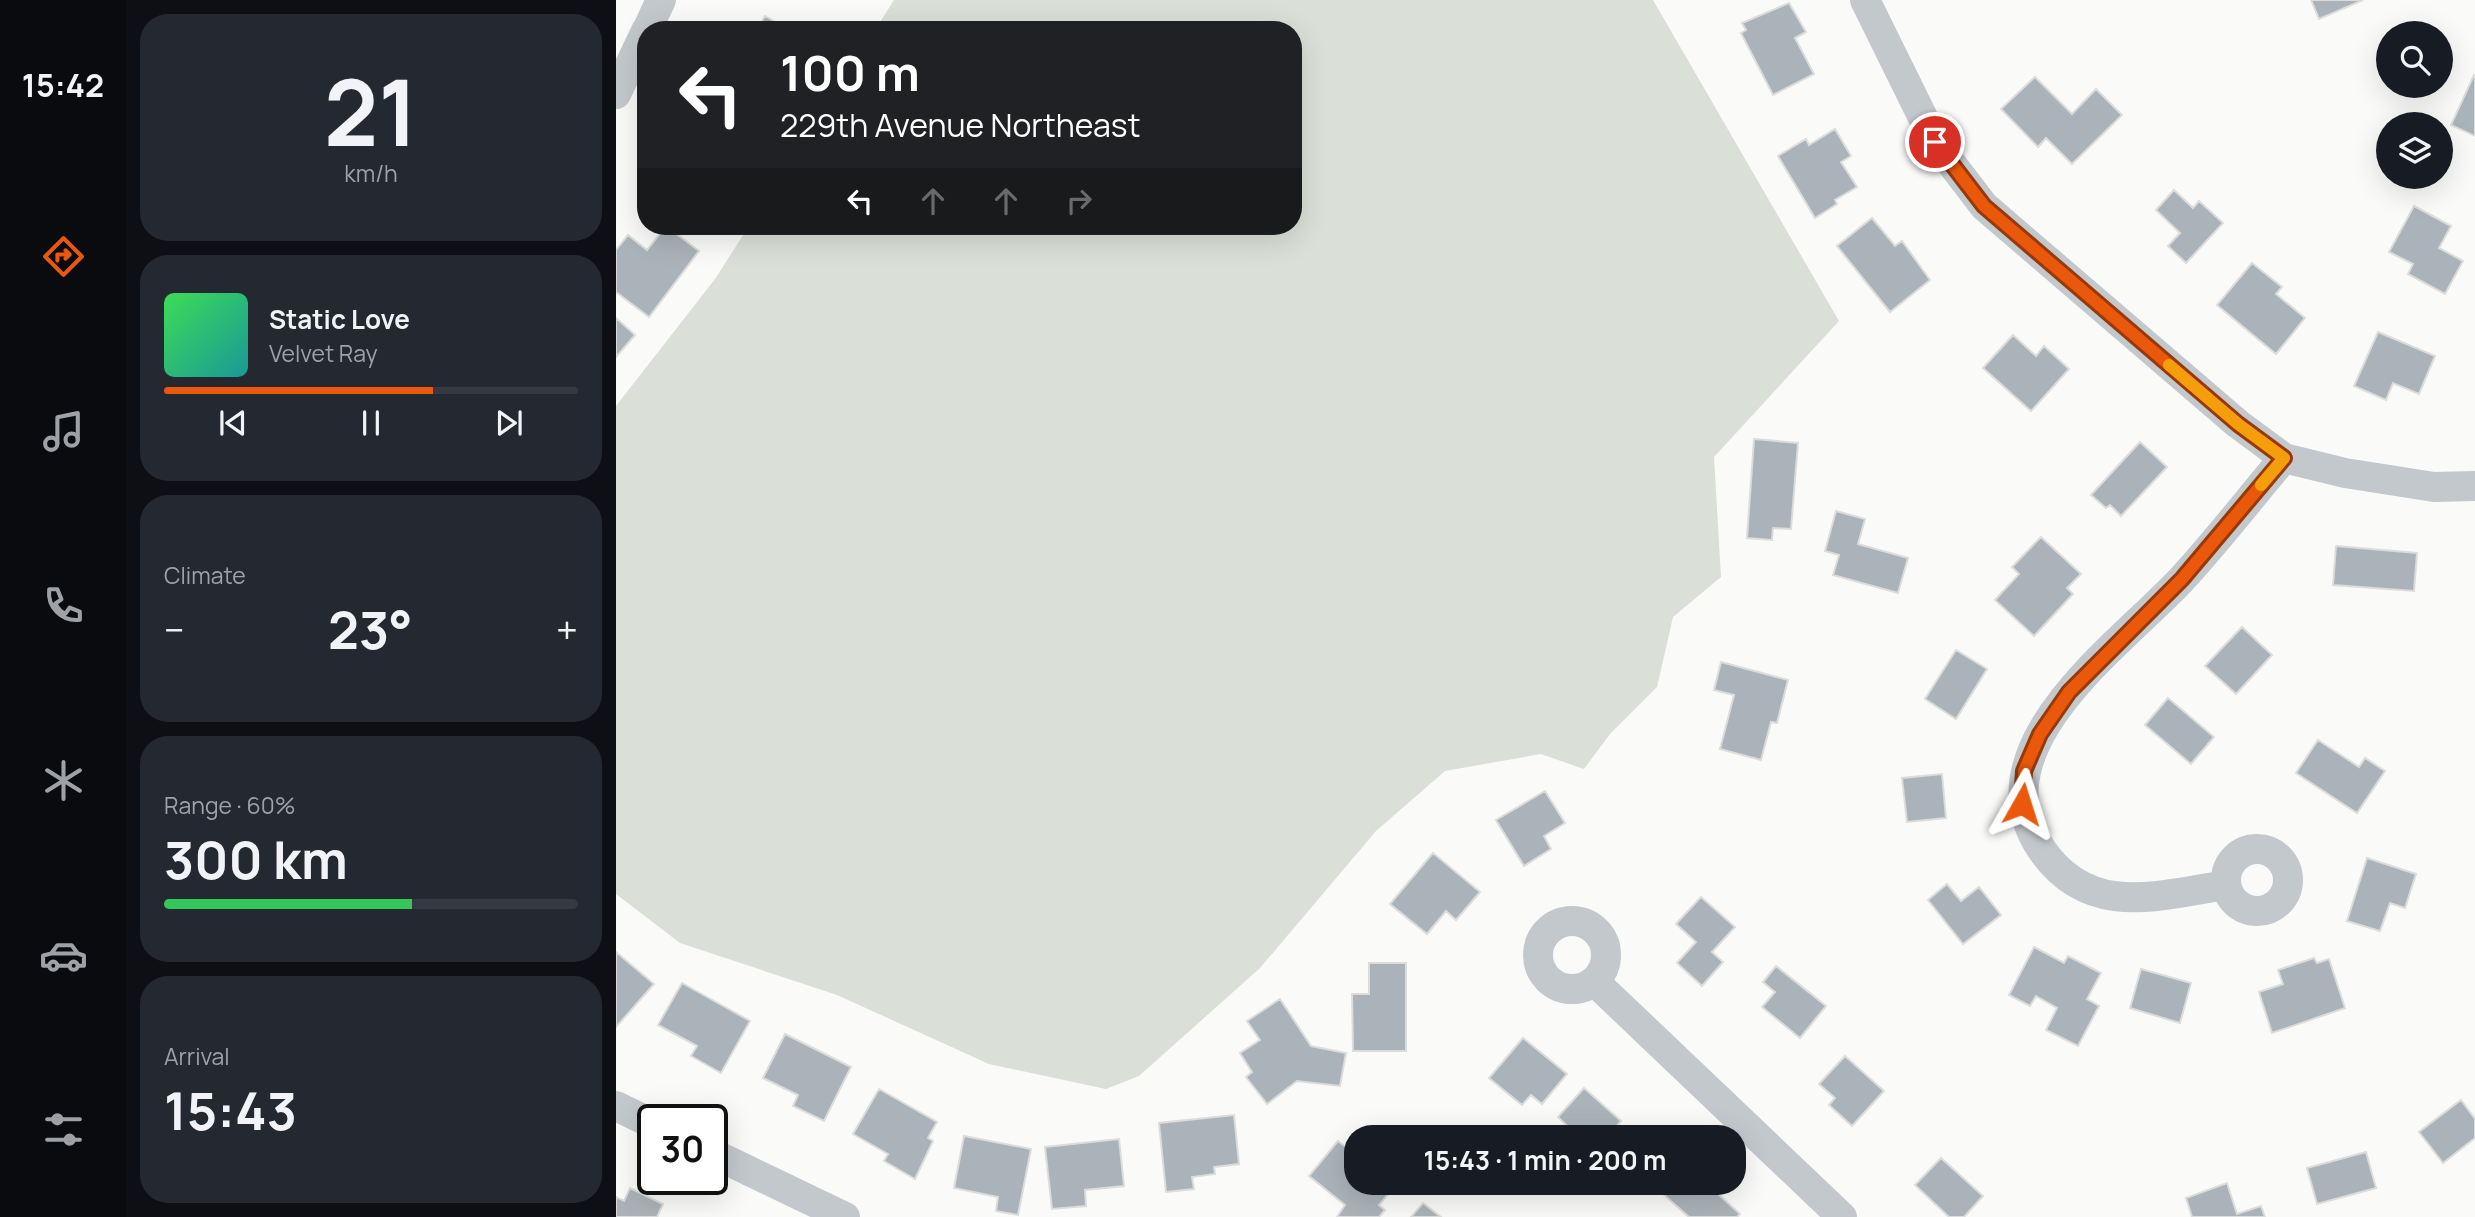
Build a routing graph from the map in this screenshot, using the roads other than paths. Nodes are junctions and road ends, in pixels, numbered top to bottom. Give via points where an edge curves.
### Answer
1 (661, 0) edge
2 (1866, 0) edge
3 (651, 21) edge
4 (637, 50) edge
5 (616, 94) edge
6 (2284, 458) junction
7 (2475, 486) edge
8 (2226, 885) dead end
9 (1594, 981) dead end
10 (616, 1106) edge
11 (637, 1116) edge
12 (728, 1161) edge
13 (845, 1217) edge
14 (1842, 1217) edge

1 - 3 street
2 - 6 street via 1935,142 1984,206 2238,424
4 - 5 street
6 - 7 street via 2434,487
6 - 8 street via 2182,579 2069,692 2040,734 2024,771 2022,804 2031,834 2052,864 2078,885 2109,898 2143,899
9 - 14 street
10 - 11 street
12 - 13 street

